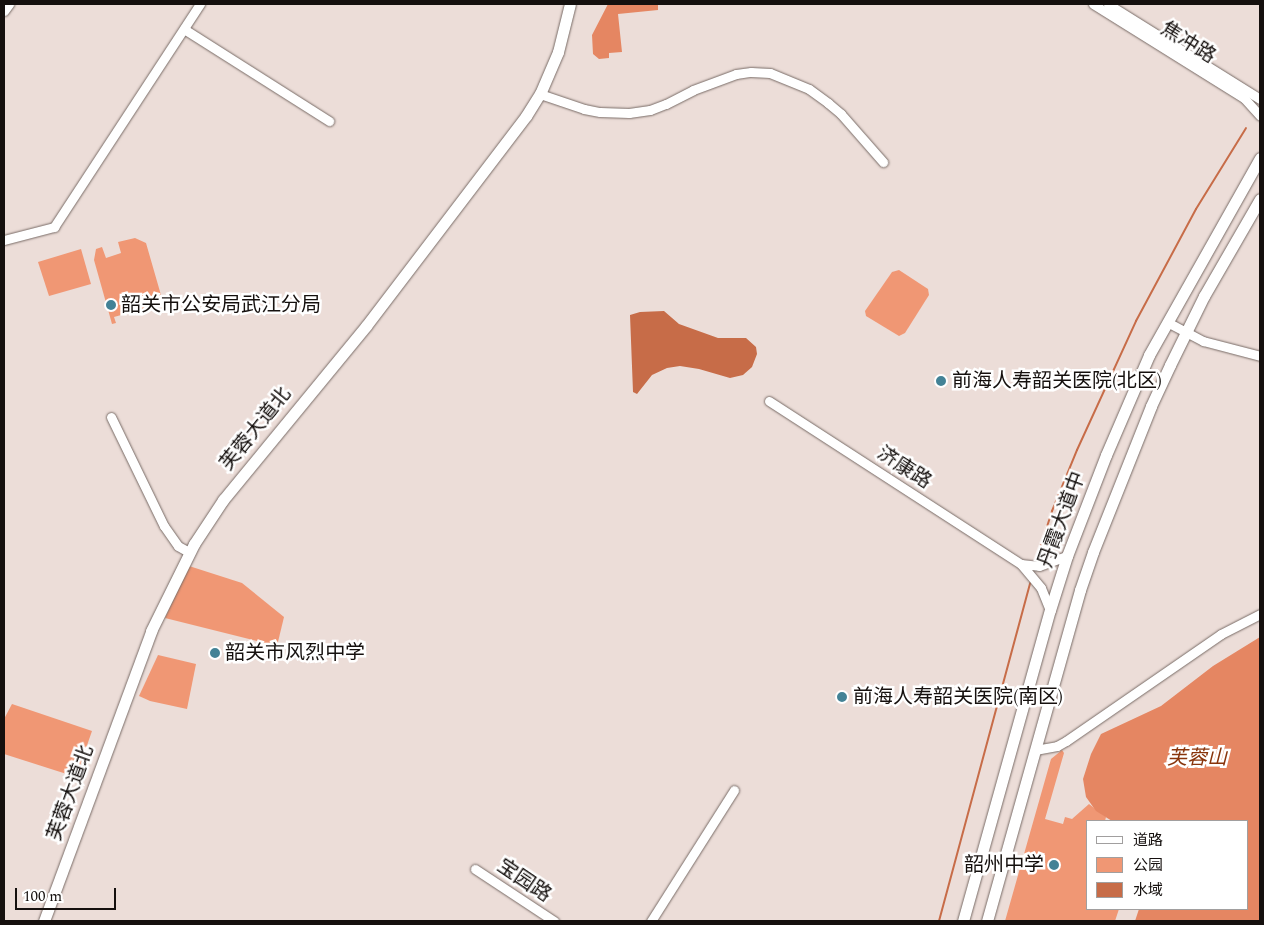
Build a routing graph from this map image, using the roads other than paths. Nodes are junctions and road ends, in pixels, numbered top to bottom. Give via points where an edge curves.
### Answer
1 (9, 4) edge
2 (200, 4) edge
3 (570, 4) edge
4 (1093, 4) edge
5 (1108, 4) edge
6 (4, 11) edge
7 (184, 29) junction
8 (540, 94) junction
9 (1260, 99) edge
10 (1260, 116) edge
11 (329, 120) dead end
12 (1260, 158) edge
13 (883, 162) dead end
14 (1260, 199) edge
15 (4, 240) edge
16 (1166, 322) junction
17 (1186, 333) junction
18 (1260, 356) edge
19 (769, 401) dead end
20 (111, 417) dead end
21 (189, 552) junction
22 (1067, 556) junction
23 (1021, 564) junction
24 (1050, 610) junction
25 (1260, 614) edge
26 (1035, 750) junction
27 (734, 790) dead end
28 (475, 869) dead end
29 (44, 921) edge
30 (554, 921) edge
31 (652, 921) edge
32 (963, 921) edge
33 (987, 921) edge

1 - 6 street
2 - 7 street
3 - 8 main road, 芙蓉大道北 via 558,52
4 - 10 street, 焦冲路 via 1244,98
5 - 9 street, 焦冲路
7 - 11 street
7 - 15 street via 54,227
8 - 13 street via 584,109 629,113 650,110 736,74 770,73 809,89 828,103
8 - 21 main road, 芙蓉大道北 via 366,326 223,500
12 - 16 main road, 丹霞大道中
14 - 17 main road, 丹霞大道中
16 - 17 street
16 - 22 main road, 丹霞大道中 via 1129,397
17 - 18 street via 1203,341
17 - 26 main road, 丹霞大道中 via 1151,406 1093,552
19 - 23 street, 济康路
20 - 21 street via 164,526 178,546
21 - 29 main road, 芙蓉大道北 via 151,630
22 - 23 street via 1039,566
22 - 24 main road, 丹霞大道中
23 - 24 street, 济康路 via 1041,588
24 - 32 main road, 丹霞大道中
25 - 26 street via 1221,634 1066,741
26 - 33 main road, 丹霞大道中
27 - 31 street
28 - 30 street, 宝园路

